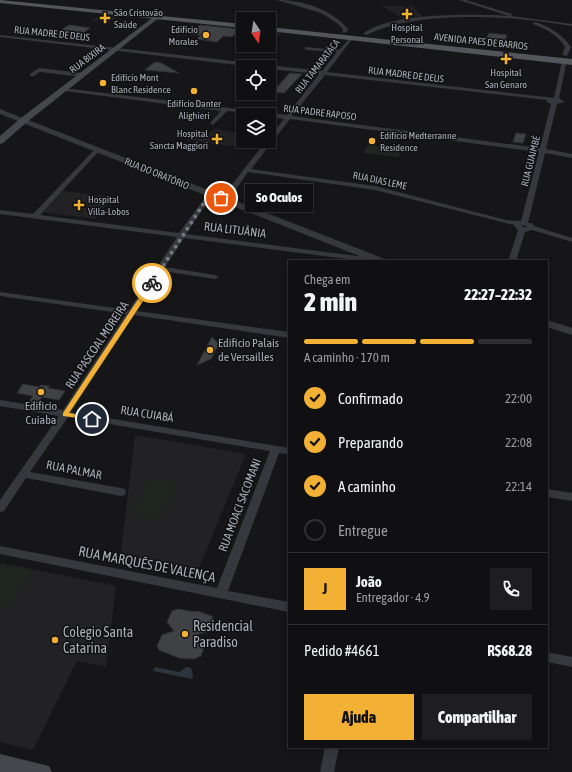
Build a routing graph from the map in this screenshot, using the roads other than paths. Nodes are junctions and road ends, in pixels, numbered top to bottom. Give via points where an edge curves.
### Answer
1 (42, 0) edge
2 (279, 0) edge
3 (461, 0) edge
4 (0, 1) edge
5 (159, 15) junction
6 (521, 18) junction
7 (236, 20) edge
8 (236, 25) edge
9 (276, 25) edge
10 (572, 25) edge
11 (276, 30) edge
12 (365, 34) junction
13 (348, 35) junction
14 (0, 36) edge
15 (408, 38) junction
16 (306, 48) dead end
17 (116, 49) junction
18 (339, 51) junction
19 (568, 59) edge
20 (236, 63) edge
21 (276, 68) edge
22 (323, 73) junction
23 (32, 75) dead end
24 (82, 75) junction
25 (65, 88) junction
26 (558, 102) junction
27 (226, 109) junction
28 (0, 110) edge
29 (288, 117) junction
30 (24, 120) junction
31 (214, 123) dead end
32 (0, 141) edge
33 (98, 149) junction
34 (542, 151) junction
35 (572, 156) edge
36 (247, 170) junction
37 (218, 196) junction
38 (0, 212) edge
39 (35, 216) junction
40 (520, 226) junction
41 (183, 235) junction
42 (572, 240) edge
43 (346, 247) junction
44 (357, 252) junction
45 (325, 253) junction
46 (339, 256) junction
47 (372, 260) edge
48 (377, 260) edge
49 (512, 260) edge
50 (161, 269) junction
51 (214, 277) dead end
52 (0, 294) edge
53 (132, 314) junction
54 (548, 323) edge
55 (572, 332) edge
56 (288, 335) edge
57 (0, 403) edge
58 (65, 414) junction
59 (276, 449) junction
60 (288, 451) edge
61 (23, 474) junction
62 (121, 492) dead end
63 (548, 493) edge
64 (572, 497) edge
65 (0, 508) edge
66 (0, 550) edge
67 (221, 594) junction
68 (288, 607) edge
69 (548, 657) edge
70 (572, 662) edge
71 (332, 748) edge
72 (0, 763) edge
73 (42, 772) edge
74 (327, 772) edge

1 - 5 main road
2 - 13 street via 328,13 345,28
3 - 6 street, RUA GUAIMBÉ
4 - 5 main road
5 - 7 main road
5 - 8 main road
5 - 17 main road, RUA BIXIRA
6 - 10 street
6 - 12 street via 420,19 379,27
6 - 19 street, RUA GUAIMBÉ via 543,27 562,39 568,47
9 - 13 main road, AVENIDA PAES DE BARROS
11 - 13 main road, AVENIDA PAES DE BARROS
12 - 13 main road, AVENIDA PAES DE BARROS
12 - 15 main road, AVENIDA PAES DE BARROS
13 - 15 main road
13 - 18 street, RUA TAMARATÁCA
13 - 19 main road, AVENIDA PAES DE BARROS
14 - 17 street, RUA MADRE DE DEUS
15 - 19 main road, AVENIDA PAES DE BARROS
16 - 18 street
17 - 20 street, RUA MADRE DE DEUS
17 - 24 main road, RUA BIXIRA
18 - 22 street, RUA TAMARATÁCA
19 - 26 street, RUA GUAIMBÉ
21 - 22 street, RUA MADRE DE DEUS
22 - 26 street, RUA MADRE DE DEUS
22 - 29 street, RUA TAMARATÁCA
23 - 24 street via 39,70
24 - 25 main road, RUA BIXIRA
25 - 27 street, RUA PADRE RAPOSO
25 - 30 main road, RUA BIXIRA
26 - 34 street, RUA GUAIMBÉ
27 - 29 street, RUA PADRE RAPOSO
27 - 31 street
28 - 30 street, RUA DO ORATÓRIO
29 - 34 street, RUA PADRE RAPOSO
29 - 36 street, RUA TAMARATÁCA
30 - 32 main road, RUA BIXIRA
30 - 33 street, RUA DO ORATÓRIO
33 - 37 street, RUA DO ORATÓRIO
33 - 39 street
34 - 35 street, RUA PADRE RAPOSO
34 - 40 street, RUA GUAIMBÉ
36 - 37 street, RUA TAMARATÁCA via 229,192
36 - 40 street, RUA DIAS LEME via 375,188
37 - 41 street, RUA PASCOAL MOREIRA via 206,200
37 - 43 street, RUA DO ORATÓRIO
38 - 39 street, RUA LITUÂNIA
39 - 41 street, RUA LITUÂNIA
40 - 42 street
40 - 49 street, RUA GUAIMBÉ
41 - 45 street, RUA LITUÂNIA
41 - 50 street, RUA PASCOAL MOREIRA
43 - 44 street, RUA DO ORATÓRIO
43 - 45 street, RUA LITUÂNIA
44 - 46 street, RUA LITUÂNIA
44 - 48 street, RUA DO ORATÓRIO
45 - 46 street, RUA LITUÂNIA
46 - 47 street, RUA LITUÂNIA
50 - 51 street
50 - 53 street, RUA PASCOAL MOREIRA
52 - 53 street
53 - 56 street
53 - 58 street, RUA PASCOAL MOREIRA
54 - 55 street
57 - 58 street, RUA CUIABÁ
58 - 59 street, RUA CUIABÁ
58 - 61 street, RUA PASCOAL MOREIRA
59 - 60 street, RUA CUIABÁ
59 - 67 street, RUA MOACI SACOMANI
61 - 62 street, RUA PALMAR
61 - 65 street, RUA PASCOAL MOREIRA
63 - 64 street
66 - 67 street, RUA MARQUÊS DE VALENÇA
67 - 68 street, RUA MARQUÊS DE VALENÇA
69 - 70 street
71 - 74 street
72 - 73 main road

